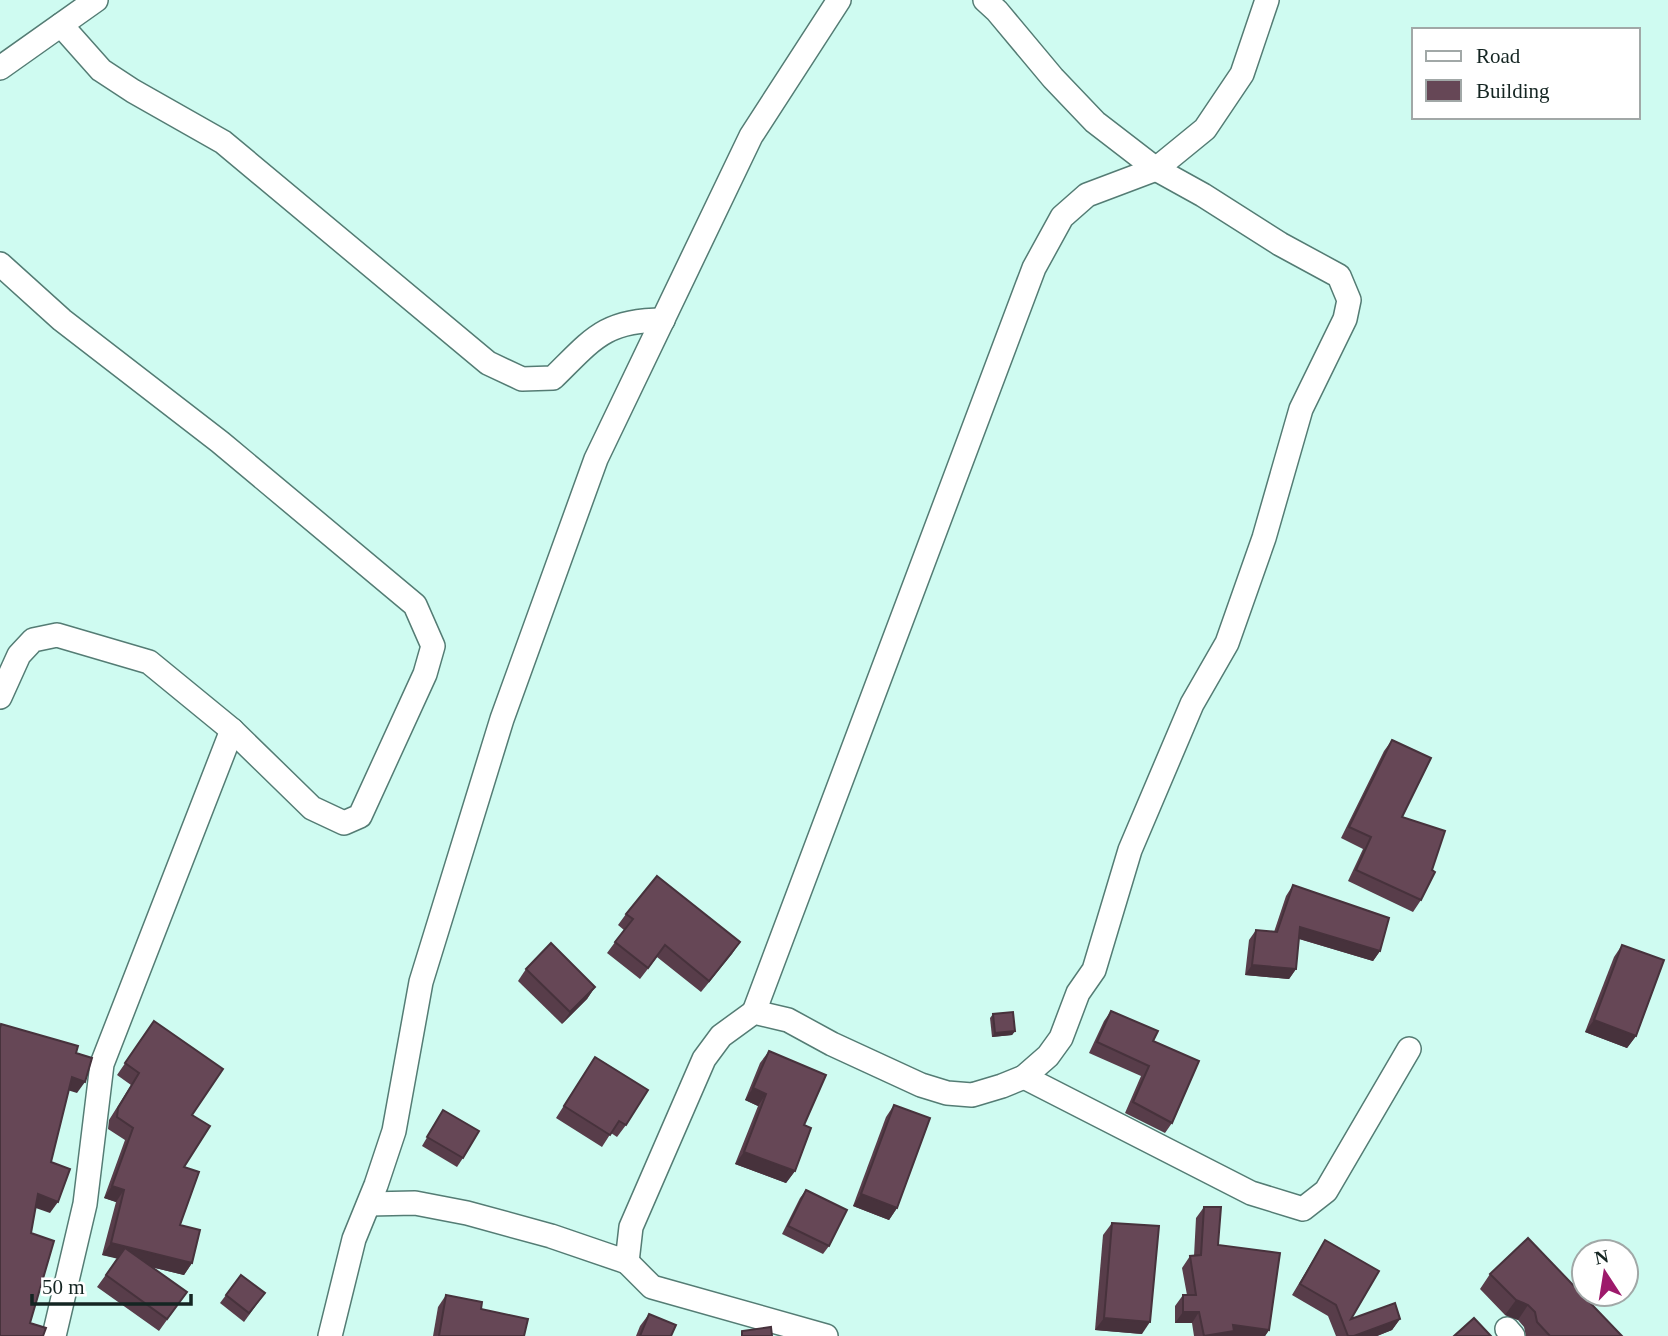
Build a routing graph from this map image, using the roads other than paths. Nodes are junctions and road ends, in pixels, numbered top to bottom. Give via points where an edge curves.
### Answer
1 (96, 0) edge
2 (839, 0) edge
3 (985, 0) edge
4 (1267, 0) edge
5 (61, 24) junction
6 (0, 68) edge
7 (1156, 169) junction
8 (0, 264) edge
9 (663, 320) junction
10 (0, 697) edge
11 (232, 730) junction
12 (754, 1012) junction
13 (1409, 1049) dead end
14 (1024, 1077) junction
15 (369, 1204) junction
16 (626, 1262) junction
17 (54, 1336) edge
18 (330, 1336) edge
19 (826, 1336) edge

1 - 5 street
2 - 9 street via 751,136
3 - 7 street via 1095,122
4 - 7 street via 1235,85 1206,129
5 - 6 street
5 - 9 street via 101,70 223,142 488,362 522,379 553,378 604,330 639,320
7 - 12 street via 1087,195 1062,217 1034,268
7 - 14 street via 1339,276 1349,300 1345,319 1301,409 1264,538 1227,643 1192,704 1130,850 1094,970 1078,993 1061,1038
8 - 11 street via 62,320 220,442 415,605 433,646 425,674 360,816 344,823 313,808
9 - 15 street via 596,459 502,719 421,982 394,1132
10 - 11 street via 19,655 33,640 57,635 149,662
11 - 17 street via 102,1064 85,1204
12 - 14 street via 788,1020 908,1079 947,1093 972,1095
12 - 16 street via 721,1036 704,1059 631,1227
13 - 14 street via 1326,1191 1303,1209 1251,1193
15 - 16 street via 415,1203 467,1213
15 - 18 street via 354,1239
16 - 19 street via 652,1287

